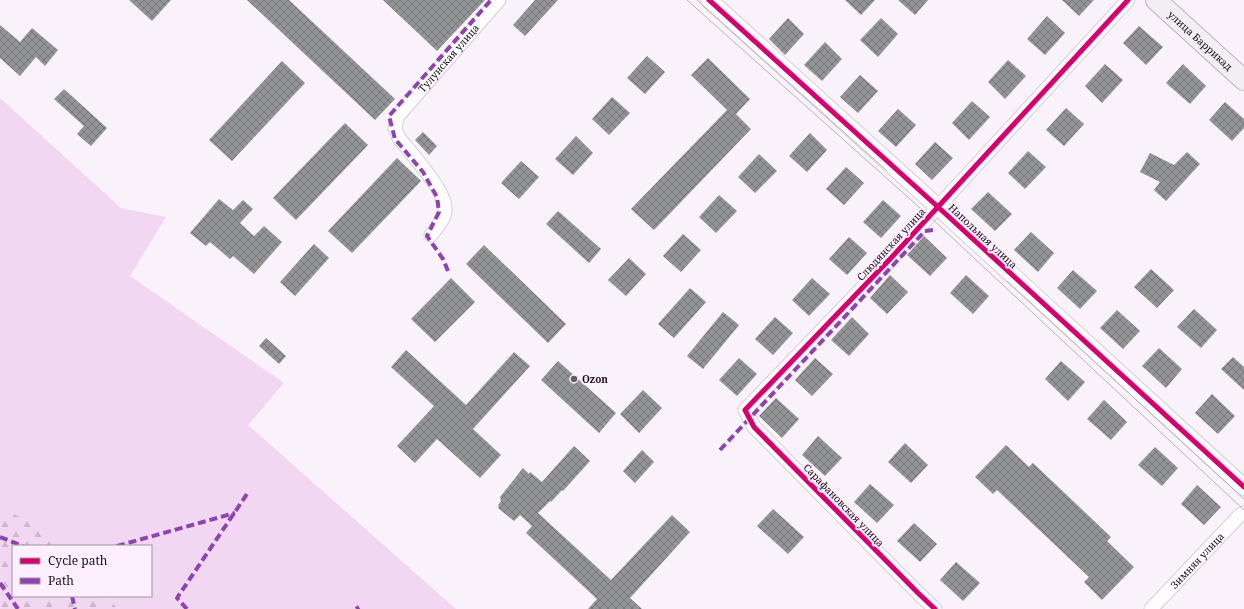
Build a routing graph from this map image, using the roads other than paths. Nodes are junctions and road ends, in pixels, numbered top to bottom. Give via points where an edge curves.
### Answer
1 (499, 0) edge
2 (709, 0) edge
3 (1128, 0) edge
4 (1156, 0) edge
5 (1244, 80) edge
6 (938, 207) junction
7 (431, 235) dead end
8 (745, 410) joint
9 (1244, 487) edge
10 (1244, 513) edge
11 (935, 609) edge
12 (1151, 609) edge

1 - 7 street, Тулунская улица via 397,117 395,128 399,138 442,195 446,208 443,219
2 - 6 street, Напольная улица
3 - 6 street, Слюдянская улица
4 - 5 main road, улица Баррикад
6 - 8 street, Слюдянская улица
6 - 9 street, Напольная улица
8 - 11 street, Сарафановская улица via 754,427
10 - 12 street, Зимняя улица

